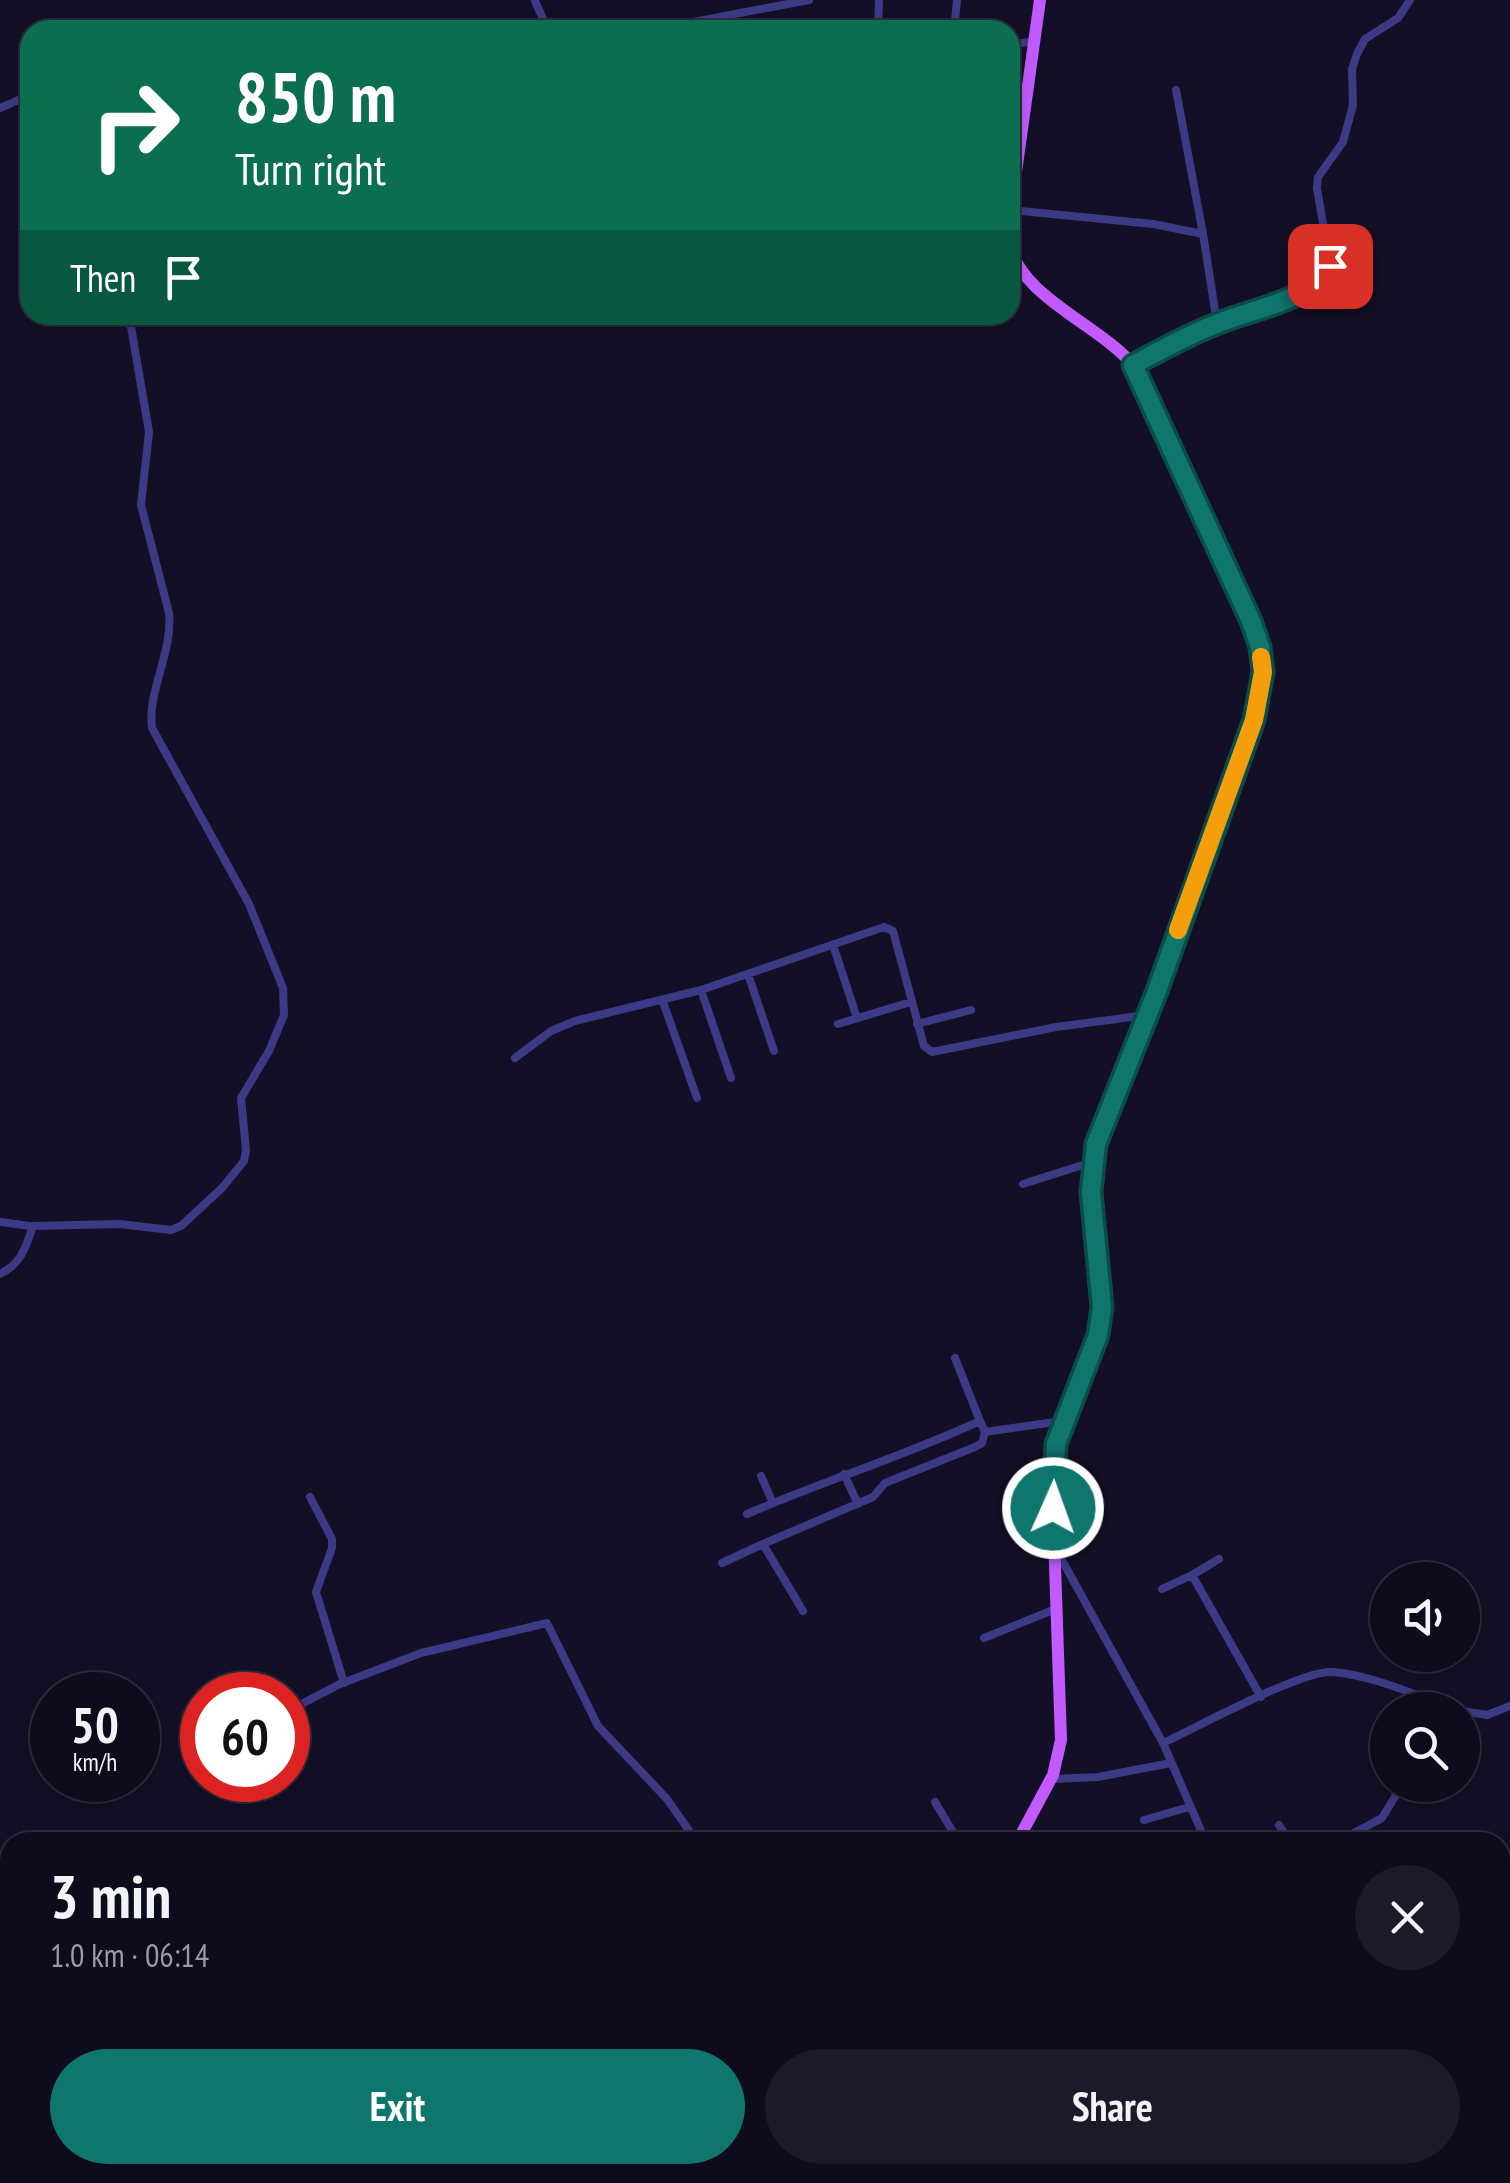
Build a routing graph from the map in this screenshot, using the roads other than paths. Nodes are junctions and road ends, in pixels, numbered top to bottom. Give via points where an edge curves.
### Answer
1 (809, 0) edge
2 (1040, 0) edge
3 (1410, 0) edge
4 (704, 20) edge
5 (1035, 42) junction
6 (1020, 44) edge
7 (1176, 90) dead end
8 (1020, 129) edge
9 (1020, 214) edge
10 (1203, 234) junction
11 (1020, 270) edge
12 (1217, 323) junction
13 (130, 325) edge
14 (1133, 365) junction
15 (832, 945) junction
16 (748, 974) junction
17 (701, 990) junction
18 (663, 1002) junction
19 (911, 1002) junction
20 (971, 1010) dead end
21 (1147, 1015) junction
22 (857, 1018) junction
23 (838, 1024) dead end
24 (918, 1024) junction
25 (774, 1051) dead end
26 (515, 1058) dead end
27 (732, 1078) dead end
28 (697, 1098) dead end
29 (1092, 1162) junction
30 (1023, 1184) dead end
31 (0, 1222) edge
32 (34, 1226) junction
33 (0, 1274) edge
34 (955, 1358) dead end
35 (980, 1421) junction
36 (1062, 1421) junction
37 (985, 1432) junction
38 (844, 1474) junction
39 (761, 1476) dead end
40 (310, 1497) dead end
41 (773, 1503) junction
42 (858, 1504) junction
43 (747, 1514) dead end
44 (763, 1544) junction
45 (1054, 1546) junction
46 (1219, 1559) dead end
47 (722, 1563) dead end
48 (1192, 1575) junction
49 (1162, 1588) dead end
50 (1058, 1608) junction
51 (803, 1611) dead end
52 (984, 1638) dead end
53 (344, 1683) junction
54 (1403, 1692) edge
55 (1261, 1697) junction
56 (310, 1699) edge
57 (1510, 1706) edge
58 (1480, 1713) edge
59 (1163, 1743) junction
60 (1171, 1763) junction
61 (1050, 1780) junction
62 (936, 1802) dead end
63 (1392, 1802) edge
64 (1189, 1807) junction
65 (1144, 1820) dead end
66 (1279, 1825) dead end
67 (689, 1832) edge
68 (953, 1832) edge
69 (1023, 1832) edge
70 (1201, 1832) edge
71 (1284, 1832) edge
72 (1356, 1832) edge

1 - 4 street
2 - 5 main road
3 - 12 street via 1357,54 1343,142 1318,177 1330,266 1300,294
5 - 6 street
5 - 8 main road
7 - 10 street
9 - 10 street
10 - 12 street
11 - 14 main road
12 - 14 street
13 - 32 street via 149,432 141,504 171,629 150,710 152,728 248,904 286,1002 269,1052 241,1098 244,1161 181,1226
14 - 21 main road via 1251,621 1263,672 1254,720
15 - 16 street
15 - 19 street via 890,928
15 - 22 street
16 - 17 street
16 - 25 street
17 - 18 street
17 - 27 street
18 - 26 street via 551,1030
18 - 28 street
19 - 22 street
19 - 24 street
20 - 24 street
21 - 24 street via 932,1052
21 - 29 main road
22 - 23 street
29 - 30 street
29 - 36 main road via 1102,1307 1098,1335
31 - 32 street
32 - 33 street via 23,1254
34 - 35 street
35 - 37 street
35 - 38 street
36 - 37 street
36 - 45 main road via 1052,1478
37 - 42 street via 976,1448 885,1483
38 - 41 street
38 - 42 street
39 - 41 street
40 - 53 street via 332,1539 316,1592
41 - 43 street
42 - 44 street
44 - 47 street
44 - 51 street
45 - 50 main road
45 - 59 street
46 - 48 street
48 - 49 street
48 - 55 street
50 - 52 street
50 - 61 main road via 1062,1740
53 - 56 street
53 - 67 street via 421,1653 547,1623 598,1726
54 - 55 street via 1330,1671
55 - 59 street
57 - 58 street
59 - 60 street
60 - 61 street
60 - 64 street
61 - 69 main road
62 - 68 street
63 - 72 street via 1382,1818
64 - 65 street
64 - 70 street
66 - 71 street

